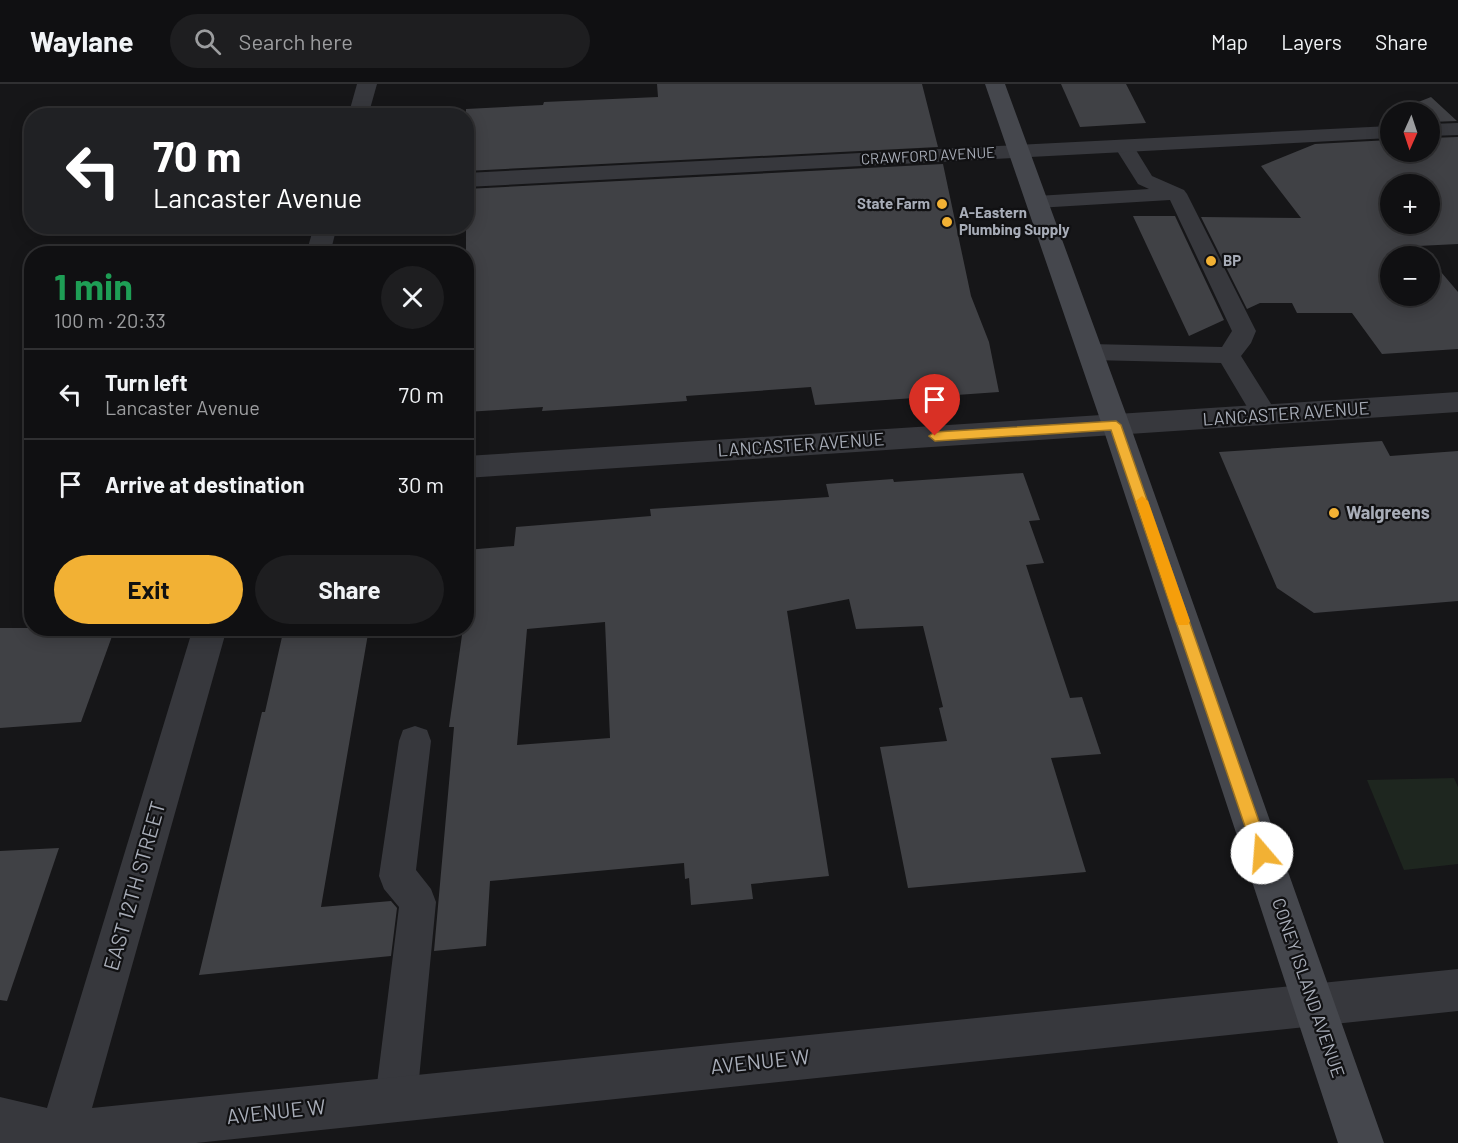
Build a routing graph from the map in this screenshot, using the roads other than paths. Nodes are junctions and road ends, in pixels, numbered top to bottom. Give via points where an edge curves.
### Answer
1 (367, 84) edge
2 (995, 84) edge
3 (360, 108) edge
4 (1458, 129) edge
5 (1440, 130) edge
6 (1380, 133) edge
7 (1124, 146) junction
8 (1019, 152) junction
9 (474, 180) edge
10 (1177, 194) junction
11 (1037, 202) junction
12 (1089, 352) junction
13 (1228, 355) junction
14 (1458, 402) edge
15 (1265, 415) junction
16 (1116, 425) junction
17 (474, 466) edge
18 (208, 636) edge
19 (415, 741) dead end
20 (1458, 990) edge
21 (1313, 1004) junction
22 (396, 1100) junction
23 (0, 1120) edge
24 (53, 1140) edge
25 (1361, 1143) edge

1 - 3 street
2 - 8 main road, CONEY ISLAND AVENUE
4 - 5 street
6 - 7 street, CRAWFORD AVENUE
7 - 8 street, CRAWFORD AVENUE
7 - 10 lane via 1145,180
8 - 9 street, CRAWFORD AVENUE
8 - 11 main road, CONEY ISLAND AVENUE
10 - 11 lane
10 - 13 lane via 1244,331
11 - 12 main road, CONEY ISLAND AVENUE
12 - 13 lane
12 - 16 main road, CONEY ISLAND AVENUE
13 - 15 lane
14 - 15 street, LANCASTER AVENUE
15 - 16 street, LANCASTER AVENUE
16 - 17 street, LANCASTER AVENUE
16 - 21 main road, CONEY ISLAND AVENUE
18 - 24 street, EAST 12TH STREET
19 - 22 lane via 397,876 418,902
20 - 21 street, AVENUE W
21 - 22 street, AVENUE W
21 - 25 main road, CONEY ISLAND AVENUE
22 - 24 street, AVENUE W
23 - 24 street, AVENUE W

